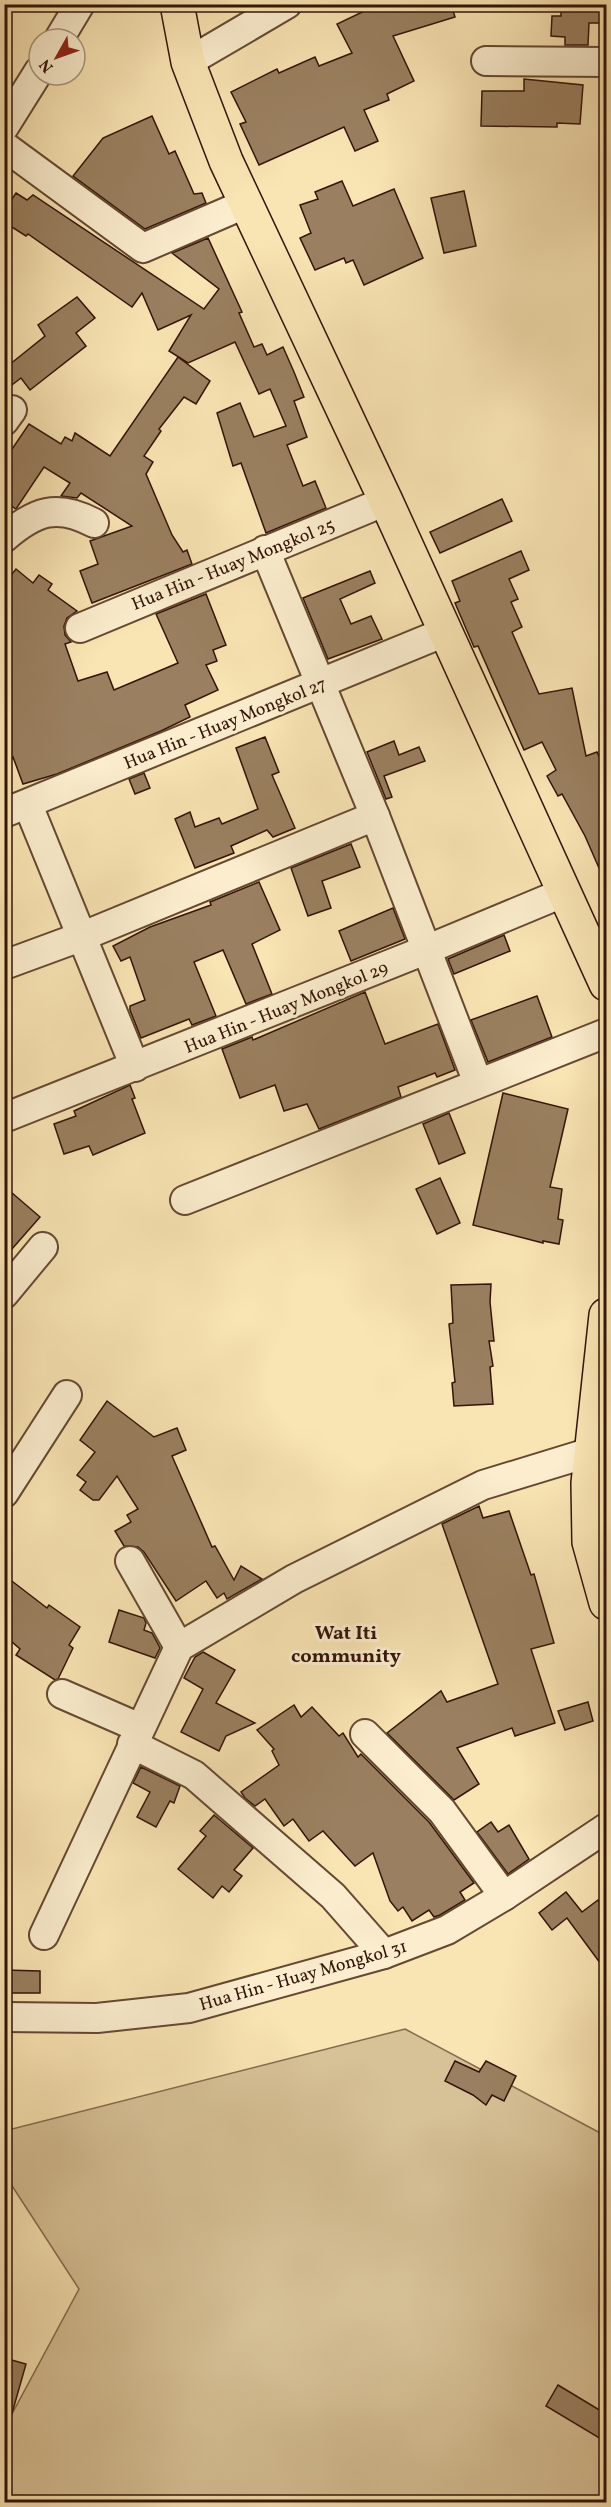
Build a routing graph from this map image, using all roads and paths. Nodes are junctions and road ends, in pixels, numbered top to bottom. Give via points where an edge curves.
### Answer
1 (80, 4) edge
2 (177, 4) edge
3 (287, 4) edge
4 (66, 27) edge
5 (486, 61) dead end
6 (188, 62) junction
7 (606, 62) edge
8 (29, 87) edge
9 (4, 128) edge
10 (4, 146) edge
11 (245, 204) junction
12 (386, 501) junction
13 (94, 523) dead end
14 (5, 537) edge
15 (265, 550) junction
16 (80, 628) dead end
17 (445, 632) junction
18 (320, 685) junction
19 (13, 807) edge
20 (375, 816) junction
21 (565, 892) junction
22 (83, 936) junction
23 (428, 949) junction
24 (4, 966) edge
25 (606, 984) edge
26 (606, 1033) edge
27 (135, 1067) junction
28 (478, 1083) junction
29 (4, 1118) edge
30 (185, 1200) dead end
31 (43, 1247) dead end
32 (4, 1294) edge
33 (606, 1315) edge
34 (67, 1395) dead end
35 (591, 1452) junction
36 (4, 1493) edge
37 (130, 1562) dead end
38 (606, 1603) edge
39 (179, 1647) junction
40 (62, 1694) dead end
41 (365, 1734) dead end
42 (136, 1736) junction
43 (606, 1828) edge
44 (504, 1896) junction
45 (44, 1935) dead end
46 (384, 1954) junction
47 (4, 2017) edge

1 - 4 street
2 - 6 main road
3 - 6 street
5 - 7 street
6 - 11 main road
8 - 9 street
10 - 11 street via 143,248
11 - 12 main road
12 - 15 street, Hua Hin - Huay Mongkol 25
12 - 17 main road
13 - 14 street via 77,514 50,510
15 - 16 street, Hua Hin - Huay Mongkol 25
15 - 18 street
17 - 18 street, Hua Hin - Huay Mongkol 27
17 - 21 main road
18 - 19 street, Hua Hin - Huay Mongkol 27
18 - 20 street
19 - 22 street
20 - 22 street
20 - 23 street
21 - 23 street, Hua Hin - Huay Mongkol 29
21 - 25 main road
22 - 24 street
22 - 27 street
23 - 27 street, Hua Hin - Huay Mongkol 29
23 - 28 street
26 - 28 street
27 - 29 street, Hua Hin - Huay Mongkol 29
28 - 30 street
31 - 32 street
33 - 35 main road
34 - 36 street
35 - 38 main road via 589,1542
35 - 39 street via 483,1485 294,1579
37 - 39 street
39 - 42 street
40 - 42 street
41 - 44 street via 442,1811
42 - 45 street
42 - 46 street via 195,1775 333,1896
43 - 44 street, Hua Hin - Huay Mongkol 31
44 - 46 street, Hua Hin - Huay Mongkol 31 via 447,1930
46 - 47 street, Hua Hin - Huay Mongkol 31 via 189,2008 97,2018

